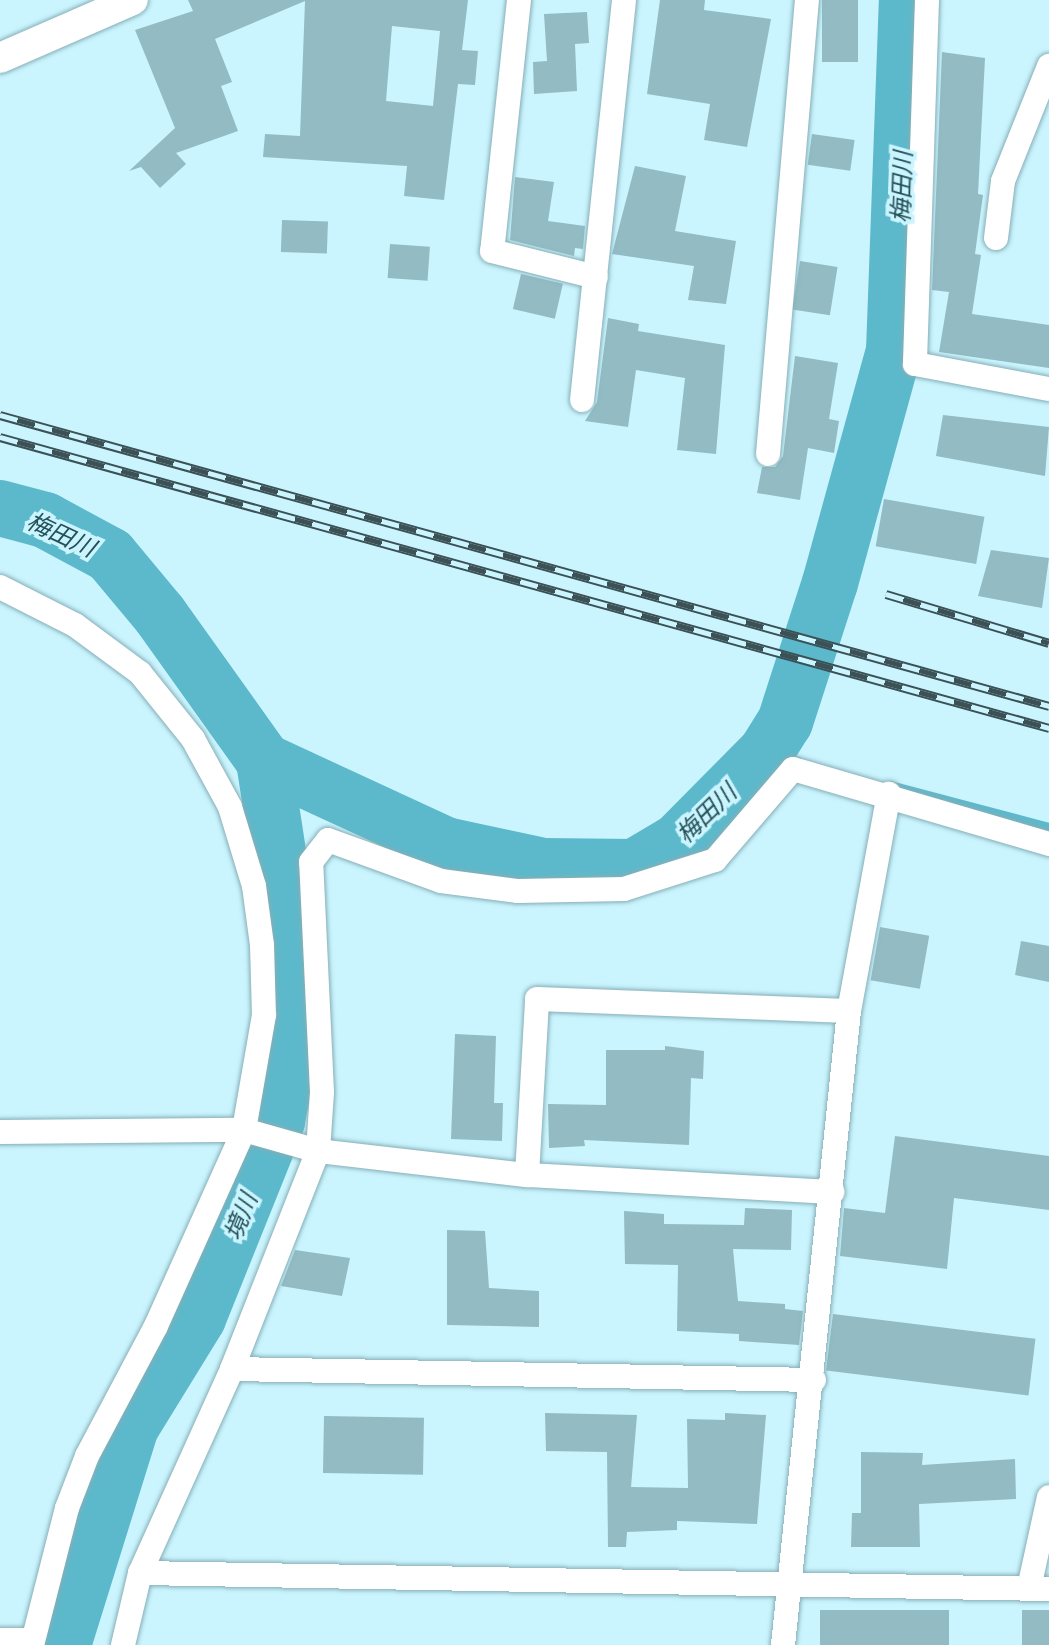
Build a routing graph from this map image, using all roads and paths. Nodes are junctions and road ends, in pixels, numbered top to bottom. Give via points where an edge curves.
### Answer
1 (133, 0) edge
2 (519, 0) edge
3 (624, 0) edge
4 (807, 0) edge
5 (927, 0) edge
6 (0, 58) edge
7 (1049, 66) edge
8 (996, 238) dead end
9 (596, 277) junction
10 (1049, 389) edge
11 (582, 400) dead end
12 (768, 454) dead end
13 (0, 587) edge
14 (889, 794) junction
15 (1049, 844) edge
16 (849, 1011) junction
17 (244, 1130) junction
18 (0, 1132) edge
19 (318, 1151) junction
20 (527, 1175) junction
21 (833, 1192) junction
22 (232, 1369) junction
23 (814, 1380) junction
24 (1049, 1497) edge
25 (140, 1573) junction
26 (786, 1585) junction
27 (1039, 1588) edge
28 (0, 1640) edge
29 (32, 1642) edge
30 (123, 1645) edge
31 (783, 1645) edge

1 - 6 street
2 - 9 street via 492,251
3 - 9 street
4 - 12 street
5 - 10 street via 915,364
7 - 8 street via 1003,181
9 - 11 street
13 - 17 street via 75,625 140,673 193,739 230,807 254,886 262,945 264,1015
14 - 15 street
14 - 16 street
14 - 19 street via 793,769 715,860 624,889 518,891 441,881 328,840 311,862 322,1092
16 - 20 street via 537,999
16 - 21 street
17 - 18 street
17 - 19 street
17 - 29 street via 156,1326 87,1456 67,1508
19 - 20 street
19 - 22 street
20 - 21 street
21 - 23 street
22 - 23 street
22 - 25 street
23 - 26 street
24 - 27 street
25 - 26 street
25 - 30 street
26 - 27 street
26 - 31 street
28 - 29 street

